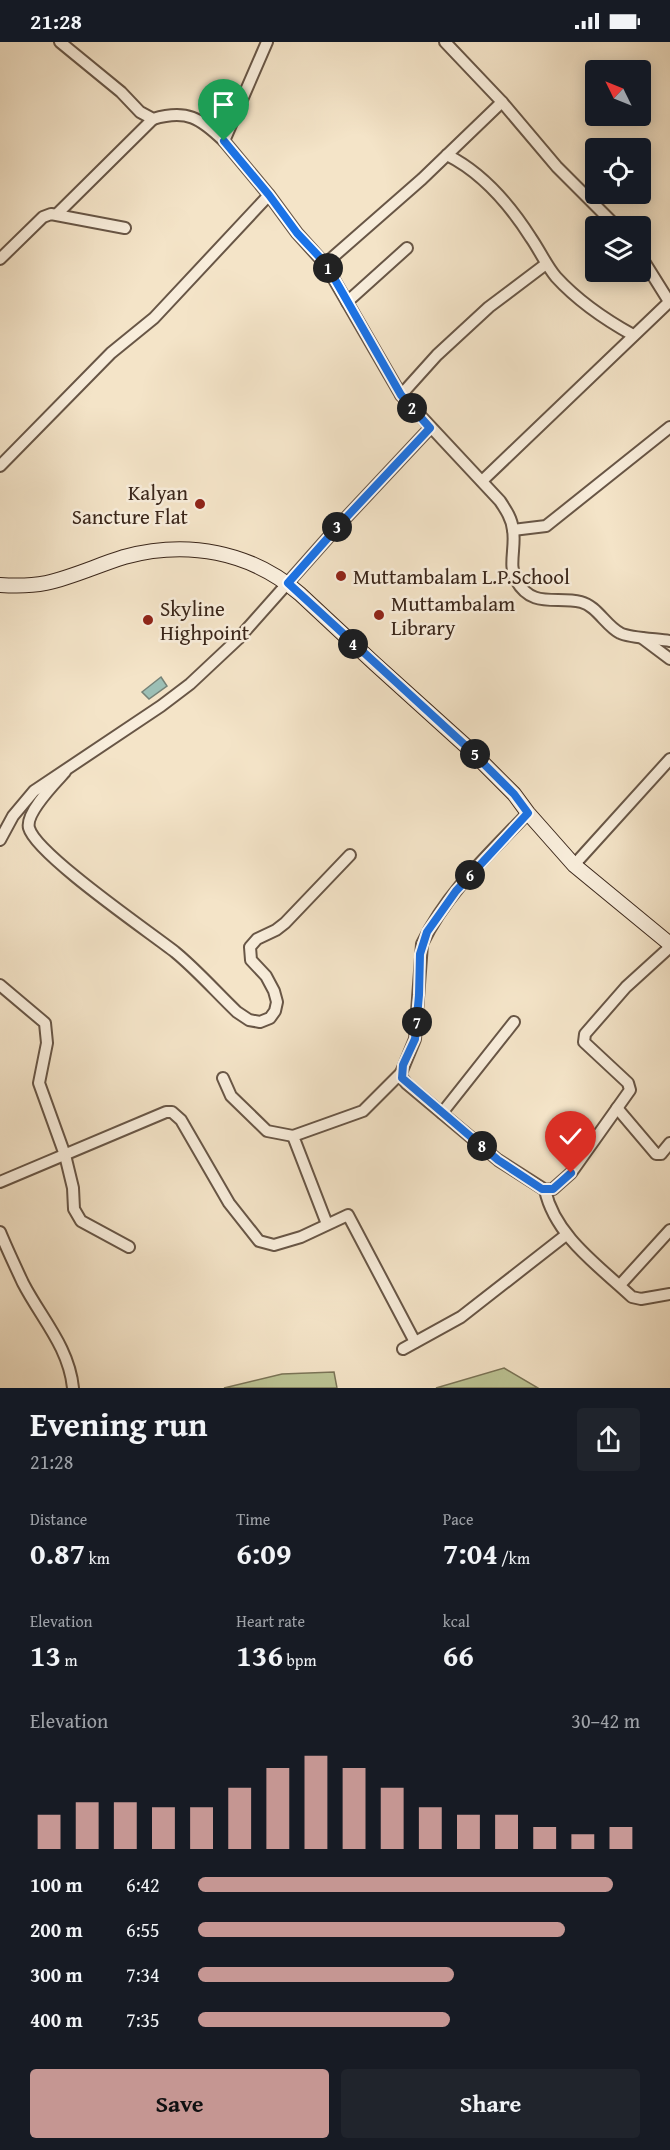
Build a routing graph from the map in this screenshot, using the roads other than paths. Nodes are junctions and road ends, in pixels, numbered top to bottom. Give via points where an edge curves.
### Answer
1 (60, 42) edge
2 (267, 42) edge
3 (446, 42) edge
4 (502, 102) junction
5 (153, 119) junction
6 (224, 141) junction
7 (447, 155) junction
8 (269, 195) junction
9 (57, 214) junction
10 (606, 216) edge
11 (125, 228) dead end
12 (406, 248) dead end
13 (0, 259) edge
14 (326, 264) junction
15 (546, 264) junction
16 (651, 272) edge
17 (347, 302) junction
18 (670, 302) edge
19 (633, 336) junction
20 (401, 395) junction
21 (670, 427) edge
22 (430, 428) junction
23 (0, 466) edge
24 (482, 481) junction
25 (513, 530) junction
26 (288, 583) junction
27 (0, 585) edge
28 (639, 636) junction
29 (670, 641) edge
30 (670, 660) edge
31 (670, 759) edge
32 (65, 772) junction
33 (528, 813) junction
34 (0, 840) edge
35 (350, 855) dead end
36 (574, 865) junction
37 (670, 945) edge
38 (0, 985) edge
39 (514, 1022) dead end
40 (401, 1073) junction
41 (223, 1078) dead end
42 (617, 1108) junction
43 (442, 1113) junction
44 (293, 1136) junction
45 (670, 1143) edge
46 (65, 1155) junction
47 (0, 1182) edge
48 (546, 1190) junction
49 (327, 1224) junction
50 (670, 1230) edge
51 (0, 1232) edge
52 (566, 1234) junction
53 (129, 1247) dead end
54 (620, 1285) junction
55 (670, 1294) edge
56 (415, 1342) junction
57 (403, 1349) dead end
58 (73, 1388) edge

1 - 5 street
2 - 6 street
3 - 4 street
4 - 7 street
4 - 10 street via 557,167
5 - 6 street via 188,115 204,122
5 - 9 street
6 - 8 street
7 - 14 street
7 - 15 street via 464,163 498,194
8 - 14 street
8 - 23 street via 154,318 111,353
9 - 11 street
9 - 13 street via 43,217
12 - 17 street
14 - 17 street
15 - 19 street via 580,300
15 - 20 street via 480,315 436,355
16 - 18 street
17 - 20 street
18 - 19 street
19 - 24 street
20 - 22 street
21 - 25 street via 546,526
22 - 24 street
22 - 26 street
24 - 25 street via 508,513
25 - 28 street via 513,571 528,594 539,600 582,602 622,634
26 - 27 main road via 242,561 191,548 124,557 43,584
26 - 32 street via 238,639 190,684
26 - 33 main road via 467,747
28 - 29 street
28 - 30 street
31 - 36 street
32 - 34 street via 34,790
32 - 35 street via 33,811 28,824 32,835 87,886 176,954 249,1020 260,1022 270,1018 277,1002 267,976 251,960 249,950 253,943 285,922
33 - 36 main road
33 - 40 street via 456,891 427,932 420,954 415,1039
36 - 37 main road
37 - 42 street via 626,987 583,1037 630,1088
38 - 46 street via 45,1023 48,1043 39,1083
39 - 43 street
40 - 43 street via 407,1084
40 - 44 street via 363,1112
41 - 44 street via 231,1096 267,1131
42 - 45 street via 656,1154 661,1154
42 - 48 street via 571,1173 553,1189
43 - 48 street via 498,1160
44 - 49 street
46 - 47 street
46 - 49 street via 172,1112 181,1120 229,1203 259,1241 274,1245
46 - 53 street via 74,1209 81,1221
48 - 52 street via 552,1213
49 - 56 street via 348,1215
50 - 54 street
51 - 58 street via 64,1354
52 - 54 street
52 - 56 street via 461,1317
54 - 55 street via 636,1299
56 - 57 street

